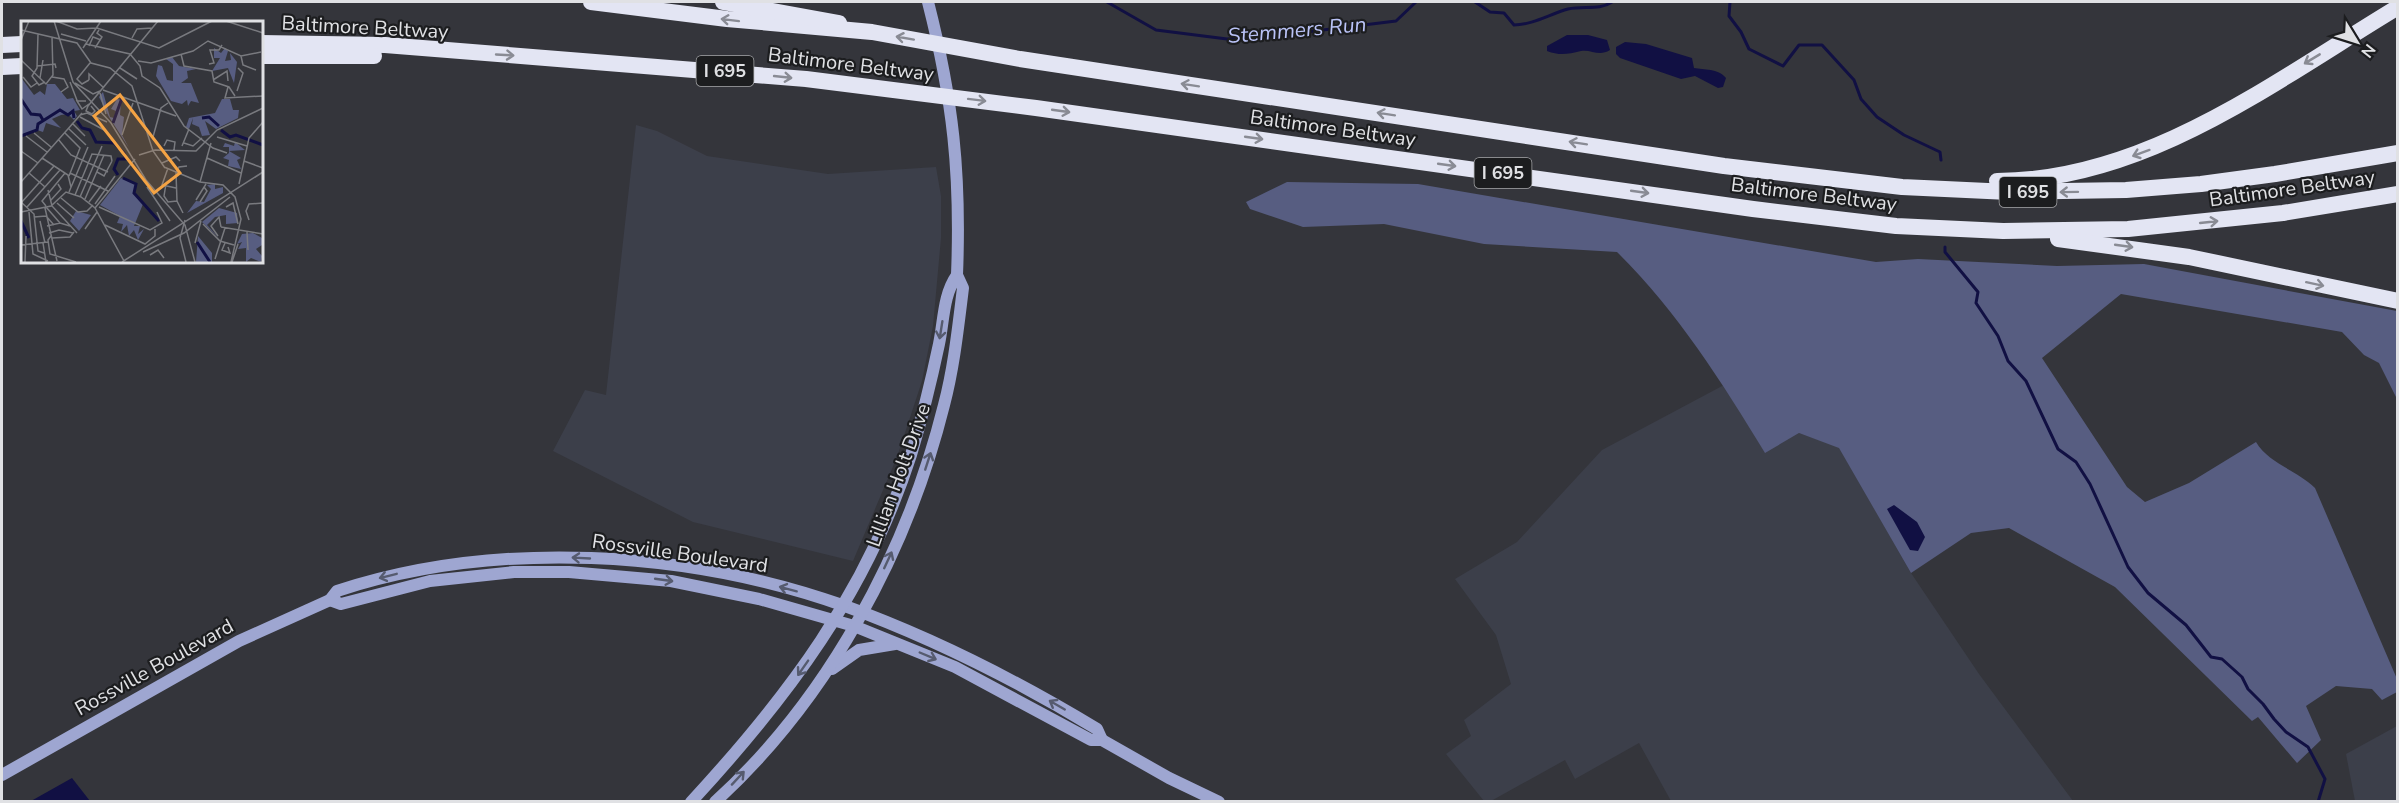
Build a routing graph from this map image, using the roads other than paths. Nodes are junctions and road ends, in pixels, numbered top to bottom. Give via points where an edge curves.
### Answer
1 (591, 2) edge
2 (723, 2) edge
3 (928, 2) edge
4 (2397, 7) edge
5 (872, 32) junction
6 (21, 44) edge
7 (262, 44) edge
8 (2, 45) edge
9 (447, 52) junction
10 (262, 56) edge
11 (21, 66) edge
12 (2, 67) edge
13 (2397, 153) edge
14 (1682, 159) junction
15 (2397, 194) edge
16 (2004, 231) junction
17 (957, 275) junction
18 (2397, 301) edge
19 (918, 429) junction
20 (937, 432) junction
21 (330, 600) junction
22 (844, 606) junction
23 (862, 612) junction
24 (836, 620) junction
25 (854, 626) junction
26 (898, 643) junction
27 (818, 682) junction
28 (1102, 740) junction
29 (2, 775) edge
30 (691, 801) edge
31 (714, 801) edge
32 (1219, 801) edge

5 -> 1 highway, Baltimore Beltway / I 695 via 749,22
2 - 5 highway via 816,16
3 - 17 main road, Lillian Holt Drive via 947,79 956,139
4 -> 14 highway via 2178,138 2088,170 2048,178 1976,181
14 -> 5 highway, Baltimore Beltway / I 695 via 1012,58
6 - 8 highway
7 - 9 highway, Baltimore Beltway / I 695 via 385,45
9 - 10 highway
9 -> 16 highway, Baltimore Beltway / I 695 via 817,81 1824,218
11 - 12 highway
13 -> 14 highway, Baltimore Beltway / I 695 via 2201,184 2069,192 1902,187
16 -> 15 highway, Baltimore Beltway / I 695 via 2128,229 2208,222
16 -> 18 highway via 2188,257
17 -> 19 main road, Lillian Holt Drive via 948,288
17 - 20 main road, Lillian Holt Drive via 963,288 959,320
19 - 20 main road
19 - 22 main road, Lillian Holt Drive via 887,518
23 -> 20 main road, Lillian Holt Drive via 902,529
22 -> 21 main road, Rossville Boulevard via 712,573 624,561 542,556 468,561 407,571 337,591
21 -> 24 main road, Rossville Boulevard via 341,604 408,585 459,576 569,572 671,581 759,598
21 - 29 main road, Rossville Boulevard via 239,641
22 - 23 main road, Rossville Boulevard
22 - 24 main road, Lillian Holt Drive
23 - 25 main road, Lillian Holt Drive
28 -> 23 main road, Rossville Boulevard via 1096,729 1006,676
24 - 25 main road, Rossville Boulevard
24 -> 30 main road, Lillian Holt Drive via 772,710
25 - 26 main road, Rossville Boulevard
25 - 27 main road, Lillian Holt Drive
26 - 27 main road via 858,650
26 -> 28 main road, Rossville Boulevard via 984,681 1091,740
31 -> 27 main road via 754,761
28 - 32 main road, Rossville Boulevard

